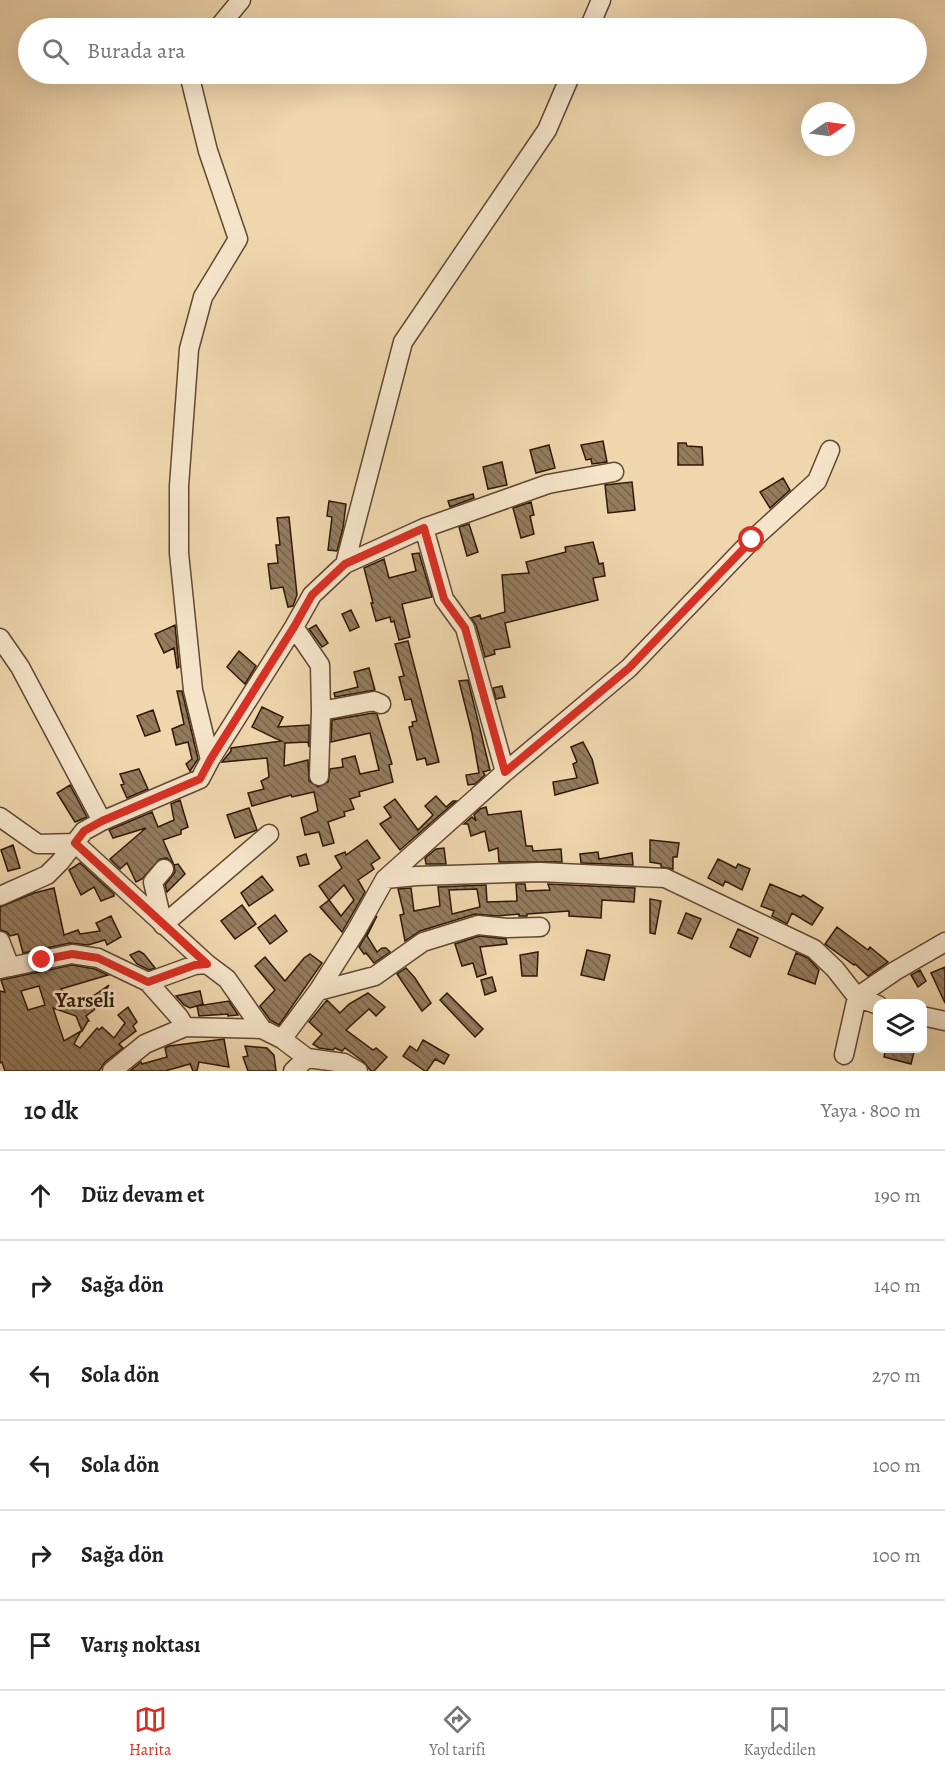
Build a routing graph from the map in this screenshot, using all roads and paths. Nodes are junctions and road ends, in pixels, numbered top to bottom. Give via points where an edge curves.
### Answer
1 (241, 0) edge
2 (601, 0) edge
3 (226, 18) edge
4 (593, 18) edge
5 (191, 84) edge
6 (567, 84) edge
7 (830, 450) dead end
8 (614, 472) dead end
9 (424, 528) junction
10 (345, 564) junction
11 (294, 627) junction
12 (0, 638) edge
13 (381, 704) dead end
14 (321, 711) junction
15 (210, 760) junction
16 (505, 772) junction
17 (319, 776) dead end
18 (0, 817) edge
19 (102, 821) junction
20 (269, 834) dead end
21 (75, 843) junction
22 (164, 869) dead end
23 (385, 879) junction
24 (0, 896) edge
25 (163, 925) junction
26 (540, 927) dead end
27 (0, 940) edge
28 (945, 942) edge
29 (207, 964) junction
30 (5, 968) edge
31 (148, 982) junction
32 (318, 991) junction
33 (857, 997) junction
34 (873, 1003) edge
35 (927, 1017) edge
36 (945, 1021) edge
37 (185, 1027) junction
38 (262, 1029) junction
39 (282, 1039) junction
40 (844, 1055) dead end
41 (307, 1059) junction
42 (112, 1071) edge
43 (293, 1071) edge
44 (358, 1071) edge

1 - 3 street
2 - 4 street
5 - 15 street via 208,151 238,239 203,297 189,349 179,486 179,554 194,690
6 - 10 street via 547,130 403,342
7 - 16 street via 817,481 752,540 629,668
8 - 9 street via 548,483
9 - 10 street
9 - 16 street via 444,599 465,628
10 - 11 street via 312,595
11 - 14 street via 320,665
11 - 15 street
12 - 19 street
13 - 14 street via 374,701
14 - 17 street
15 - 19 street via 200,779
16 - 23 street
18 - 21 street via 38,844
19 - 21 street via 84,831
20 - 25 street
21 - 24 street via 46,875
21 - 25 street
22 - 25 street via 153,882
23 - 32 street
23 - 33 street via 540,872 665,878 814,949
25 - 29 street
26 - 32 street via 478,925 423,942 375,976
27 - 30 street
28 - 33 street
29 - 31 street
29 - 38 street via 226,979
30 - 31 street via 72,954 98,958
31 - 37 street
32 - 39 street
33 - 34 street
33 - 40 street
35 - 36 street
37 - 38 street
37 - 42 street via 145,1044
38 - 39 street
39 - 41 street
41 - 43 street
41 - 44 street via 344,1063

